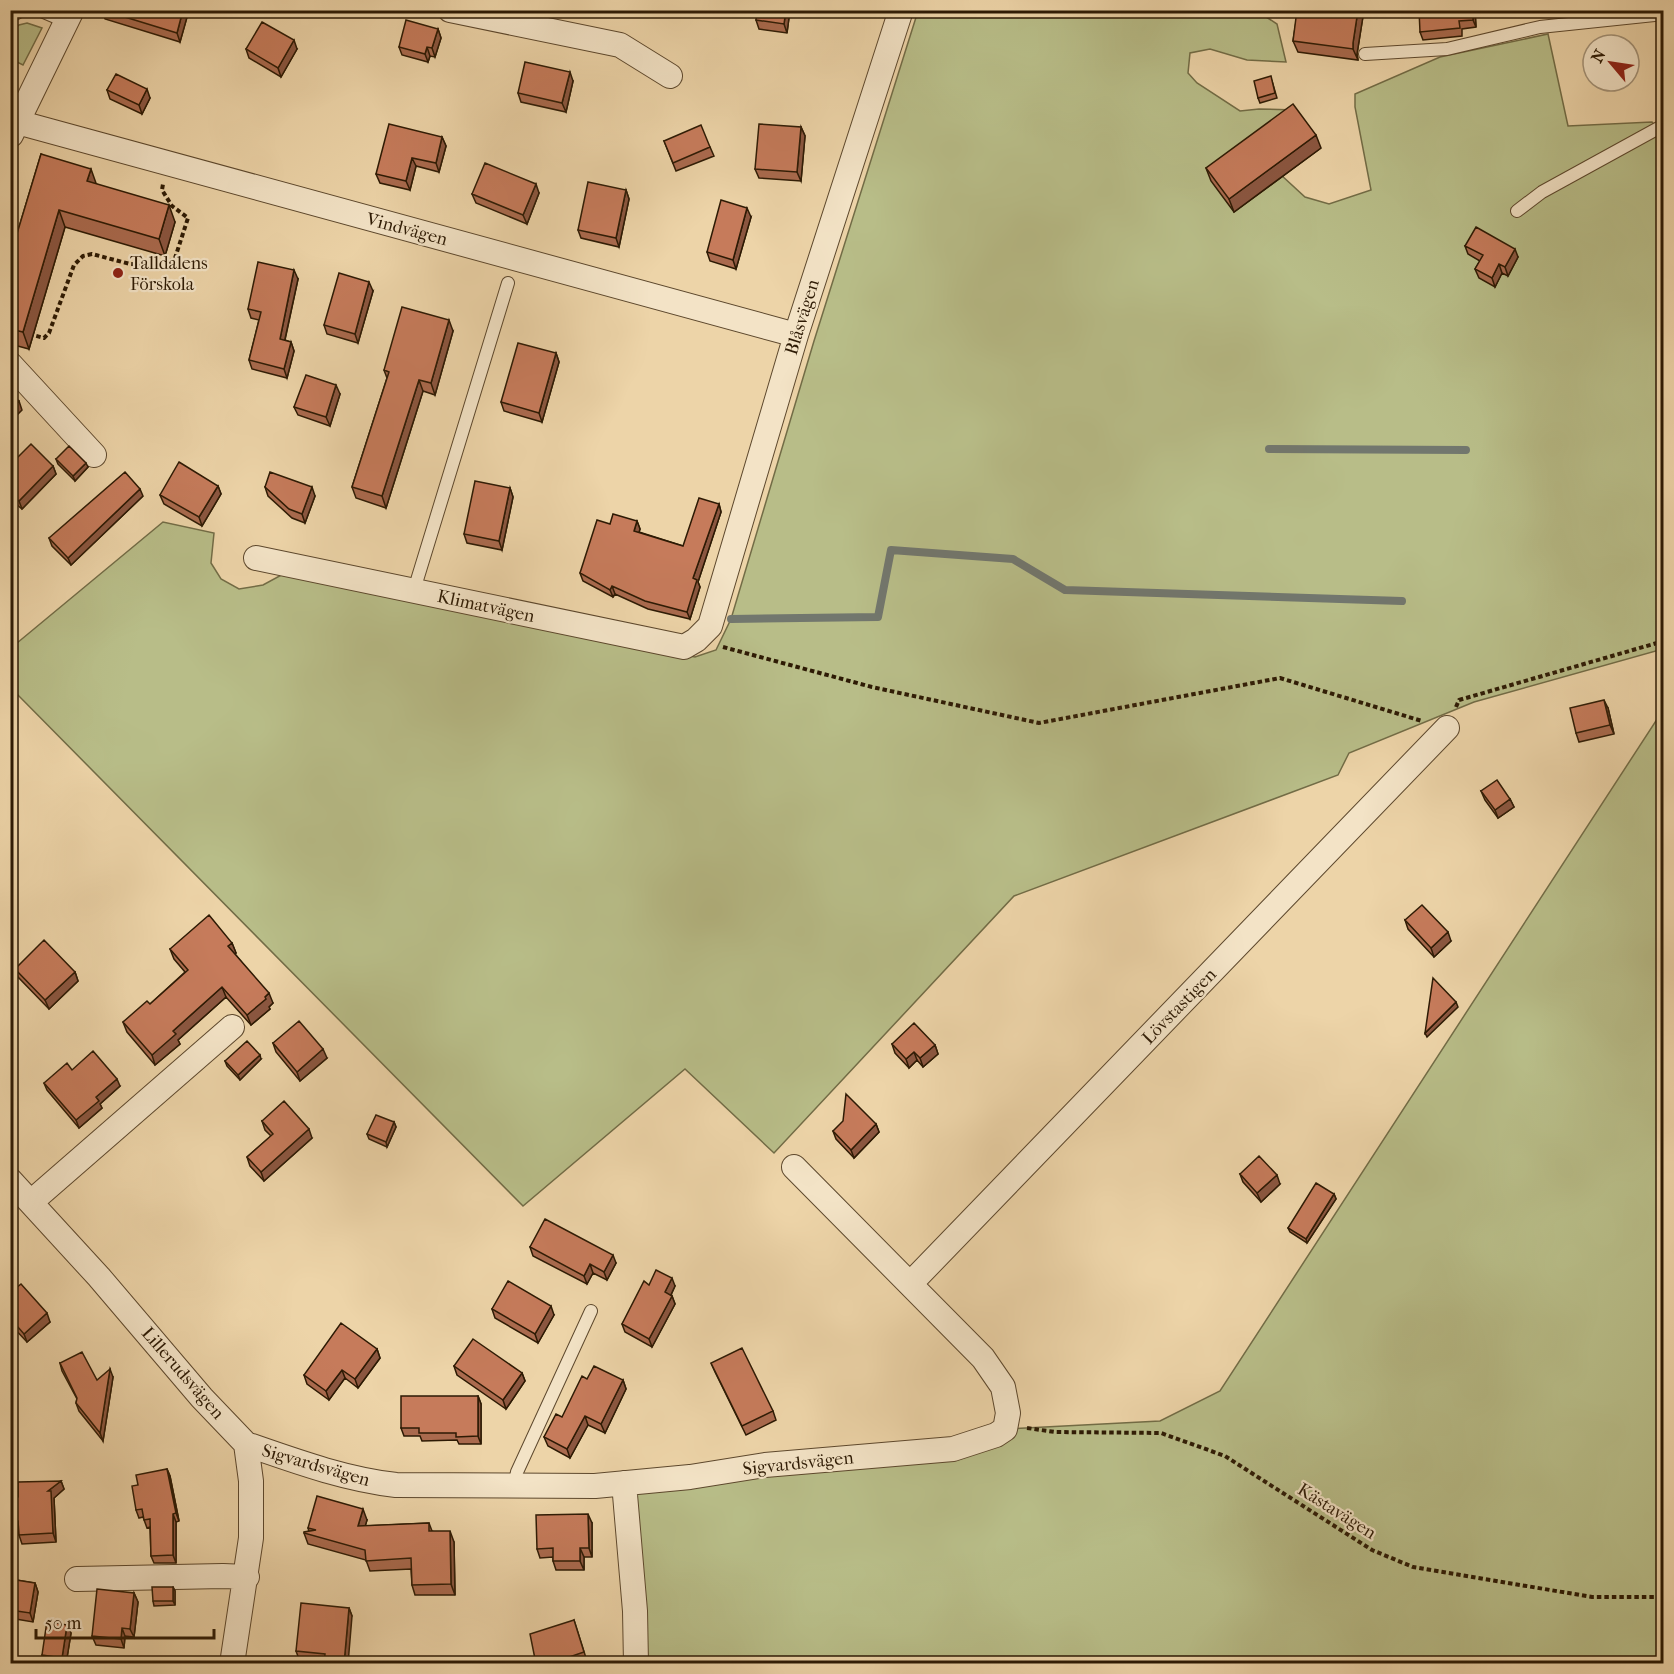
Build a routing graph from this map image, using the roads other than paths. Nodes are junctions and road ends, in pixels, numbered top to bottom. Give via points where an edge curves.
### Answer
1 (22, 10) edge
2 (39, 10) edge
3 (450, 10) edge
4 (901, 10) edge
5 (1664, 14) edge
6 (70, 16) edge
7 (10, 17) edge
8 (514, 17) edge
9 (1365, 54) dead end
10 (670, 76) dead end
11 (1664, 125) edge
12 (14, 128) edge
13 (1517, 212) dead end
14 (508, 284) dead end
15 (796, 335) junction
16 (10, 364) edge
17 (94, 455) dead end
18 (256, 558) dead end
19 (414, 590) junction
20 (703, 633) joint
21 (1447, 728) road end
22 (232, 1027) dead end
23 (794, 1167) dead end
24 (10, 1180) edge
25 (31, 1202) junction
26 (911, 1283) junction
27 (591, 1311) dead end
28 (246, 1444) junction
29 (624, 1484) junction
30 (514, 1486) junction
31 (247, 1577) junction
32 (77, 1579) dead end
33 (232, 1664) edge
34 (636, 1664) edge

1 - 7 lane
2 - 6 lane
3 - 8 street
4 - 15 street, Blåsvägen
5 - 9 lane via 1540,27 1447,49
6 - 12 street
8 - 10 street via 620,45
11 - 13 lane via 1542,192
12 - 15 street, Vindvägen via 167,163
14 - 19 lane
15 - 20 street, Blåsvägen
16 - 17 street
18 - 19 street, Klimatvägen
19 - 20 street, Klimatvägen via 684,647
21 - 26 street, Lövstastigen
22 - 25 street
23 - 26 street
24 - 25 street, Lillerudsvägen
25 - 28 street, Lillerudsvägen
26 - 29 street, Sigvardsvägen via 999,1380 1006,1396 1005,1429 953,1449 765,1465
27 - 30 lane
28 - 30 street, Sigvardsvägen via 372,1482
28 - 31 street via 252,1515
29 - 30 street, Sigvardsvägen
29 - 34 street
31 - 32 street
31 - 33 street

